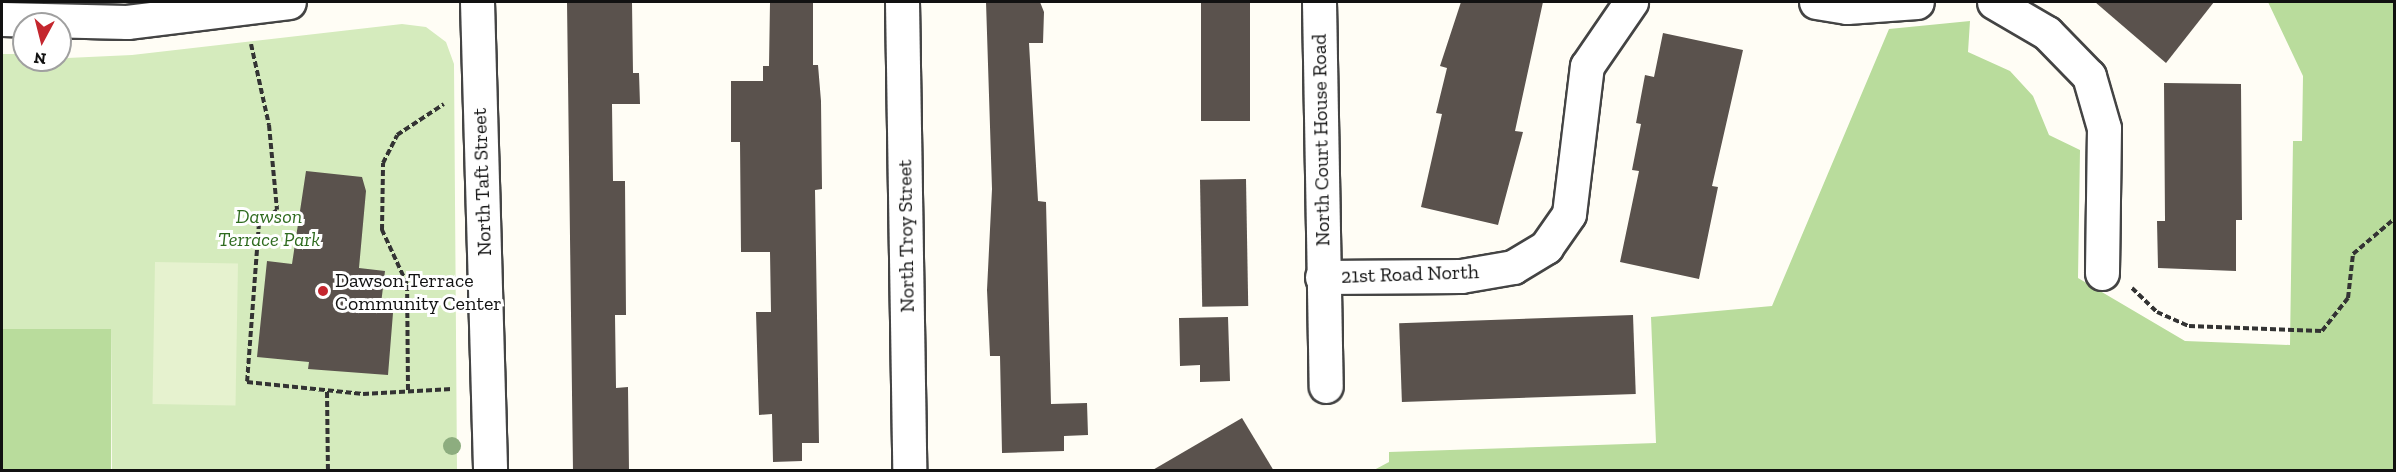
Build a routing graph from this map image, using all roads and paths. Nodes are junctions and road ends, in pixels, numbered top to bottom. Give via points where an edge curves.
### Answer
1 (289, 2) edge
2 (477, 2) edge
3 (902, 2) edge
4 (1319, 2) edge
5 (1631, 2) edge
6 (1642, 2) edge
7 (1657, 2) edge
8 (1816, 2) edge
9 (1917, 2) edge
10 (1995, 2) edge
11 (2, 19) edge
12 (251, 43) dead end
13 (454, 103) dead end
14 (2394, 219) edge
15 (1322, 277) junction
16 (2114, 278) joint
17 (1326, 386) dead end
18 (460, 389) dead end
19 (408, 390) junction
20 (327, 392) junction
21 (328, 471) edge
22 (490, 471) edge
23 (909, 471) edge

1 - 11 street via 127,22
2 - 22 street, North Taft Street
3 - 23 street, North Troy Street
4 - 15 street, North Court House Road
5 - 15 street, 21st Road North via 1587,66 1569,214 1546,248 1513,267 1461,276
6 - 7 street
8 - 9 street via 1847,7
10 - 16 street via 2047,33 2089,76 2104,128
12 - 20 path via 269,125 277,210 259,223 247,382
13 - 19 path via 441,104 397,135 383,163 382,230 407,284
14 - 16 path via 2352,254 2348,298 2322,331 2189,326 2157,312
15 - 17 street, North Court House Road
18 - 19 path
19 - 20 path
20 - 21 path

